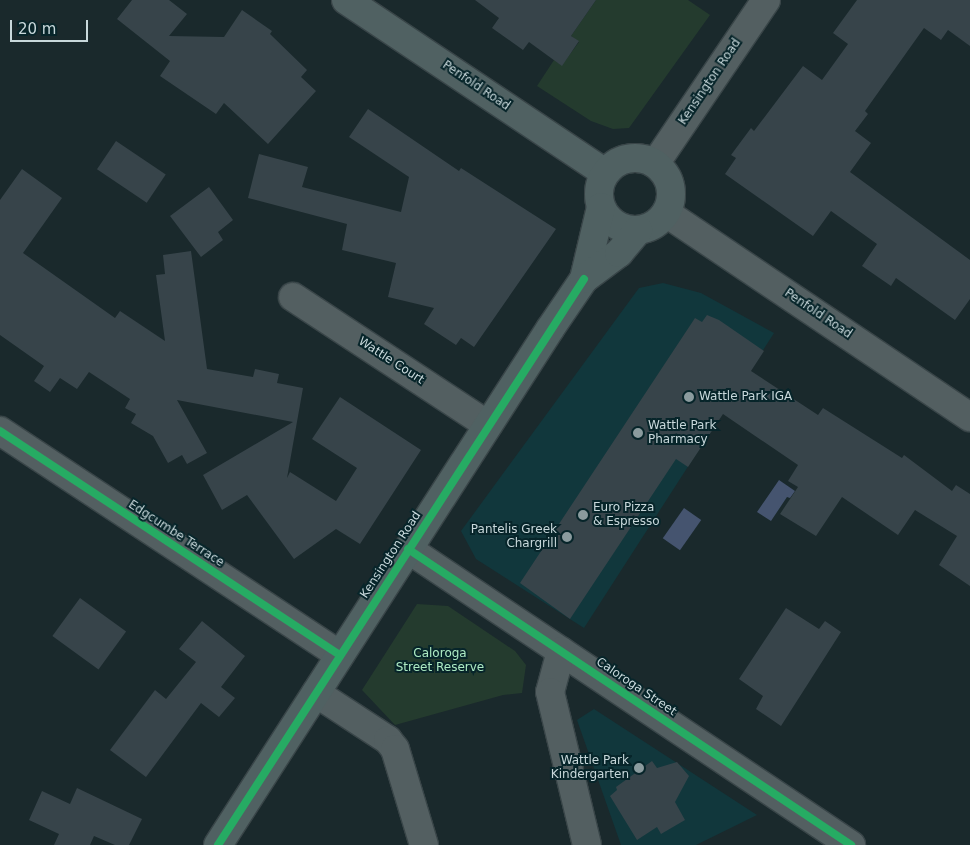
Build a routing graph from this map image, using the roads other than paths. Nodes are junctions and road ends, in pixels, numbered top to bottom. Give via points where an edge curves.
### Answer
1 (346, 0) edge
2 (766, 0) edge
3 (655, 164) junction
4 (606, 172) junction
5 (600, 207) junction
6 (666, 213) junction
7 (638, 230) junction
8 (584, 279) junction
9 (293, 297) dead end
10 (970, 417) edge
11 (488, 425) junction
12 (0, 431) edge
13 (408, 549) junction
14 (561, 650) junction
15 (340, 655) junction
16 (316, 693) junction
17 (218, 845) edge
18 (424, 845) edge
19 (587, 845) edge
20 (851, 845) edge

1 - 4 main road, Penfold Road
2 - 3 street, Kensington Road
3 - 4 main road via 634,158 613,164
3 - 6 main road via 669,181 670,202
4 - 5 main road via 598,195
5 - 7 main road via 616,225
5 - 8 main road, Kensington Road
6 - 7 main road via 649,227
6 - 10 street, Penfold Road
7 - 8 main road, Kensington Road via 619,253
8 - 11 main road, Kensington Road
9 - 11 street, Wattle Court
11 - 13 main road, Kensington Road
12 - 15 street, Edgcumbe Terrace
13 - 14 street, Caloroga Street
13 - 15 main road, Kensington Road
14 - 19 street via 550,692
14 - 20 street, Caloroga Street
15 - 16 main road, Kensington Road
16 - 17 main road, Kensington Road
16 - 18 street via 388,740 394,749

